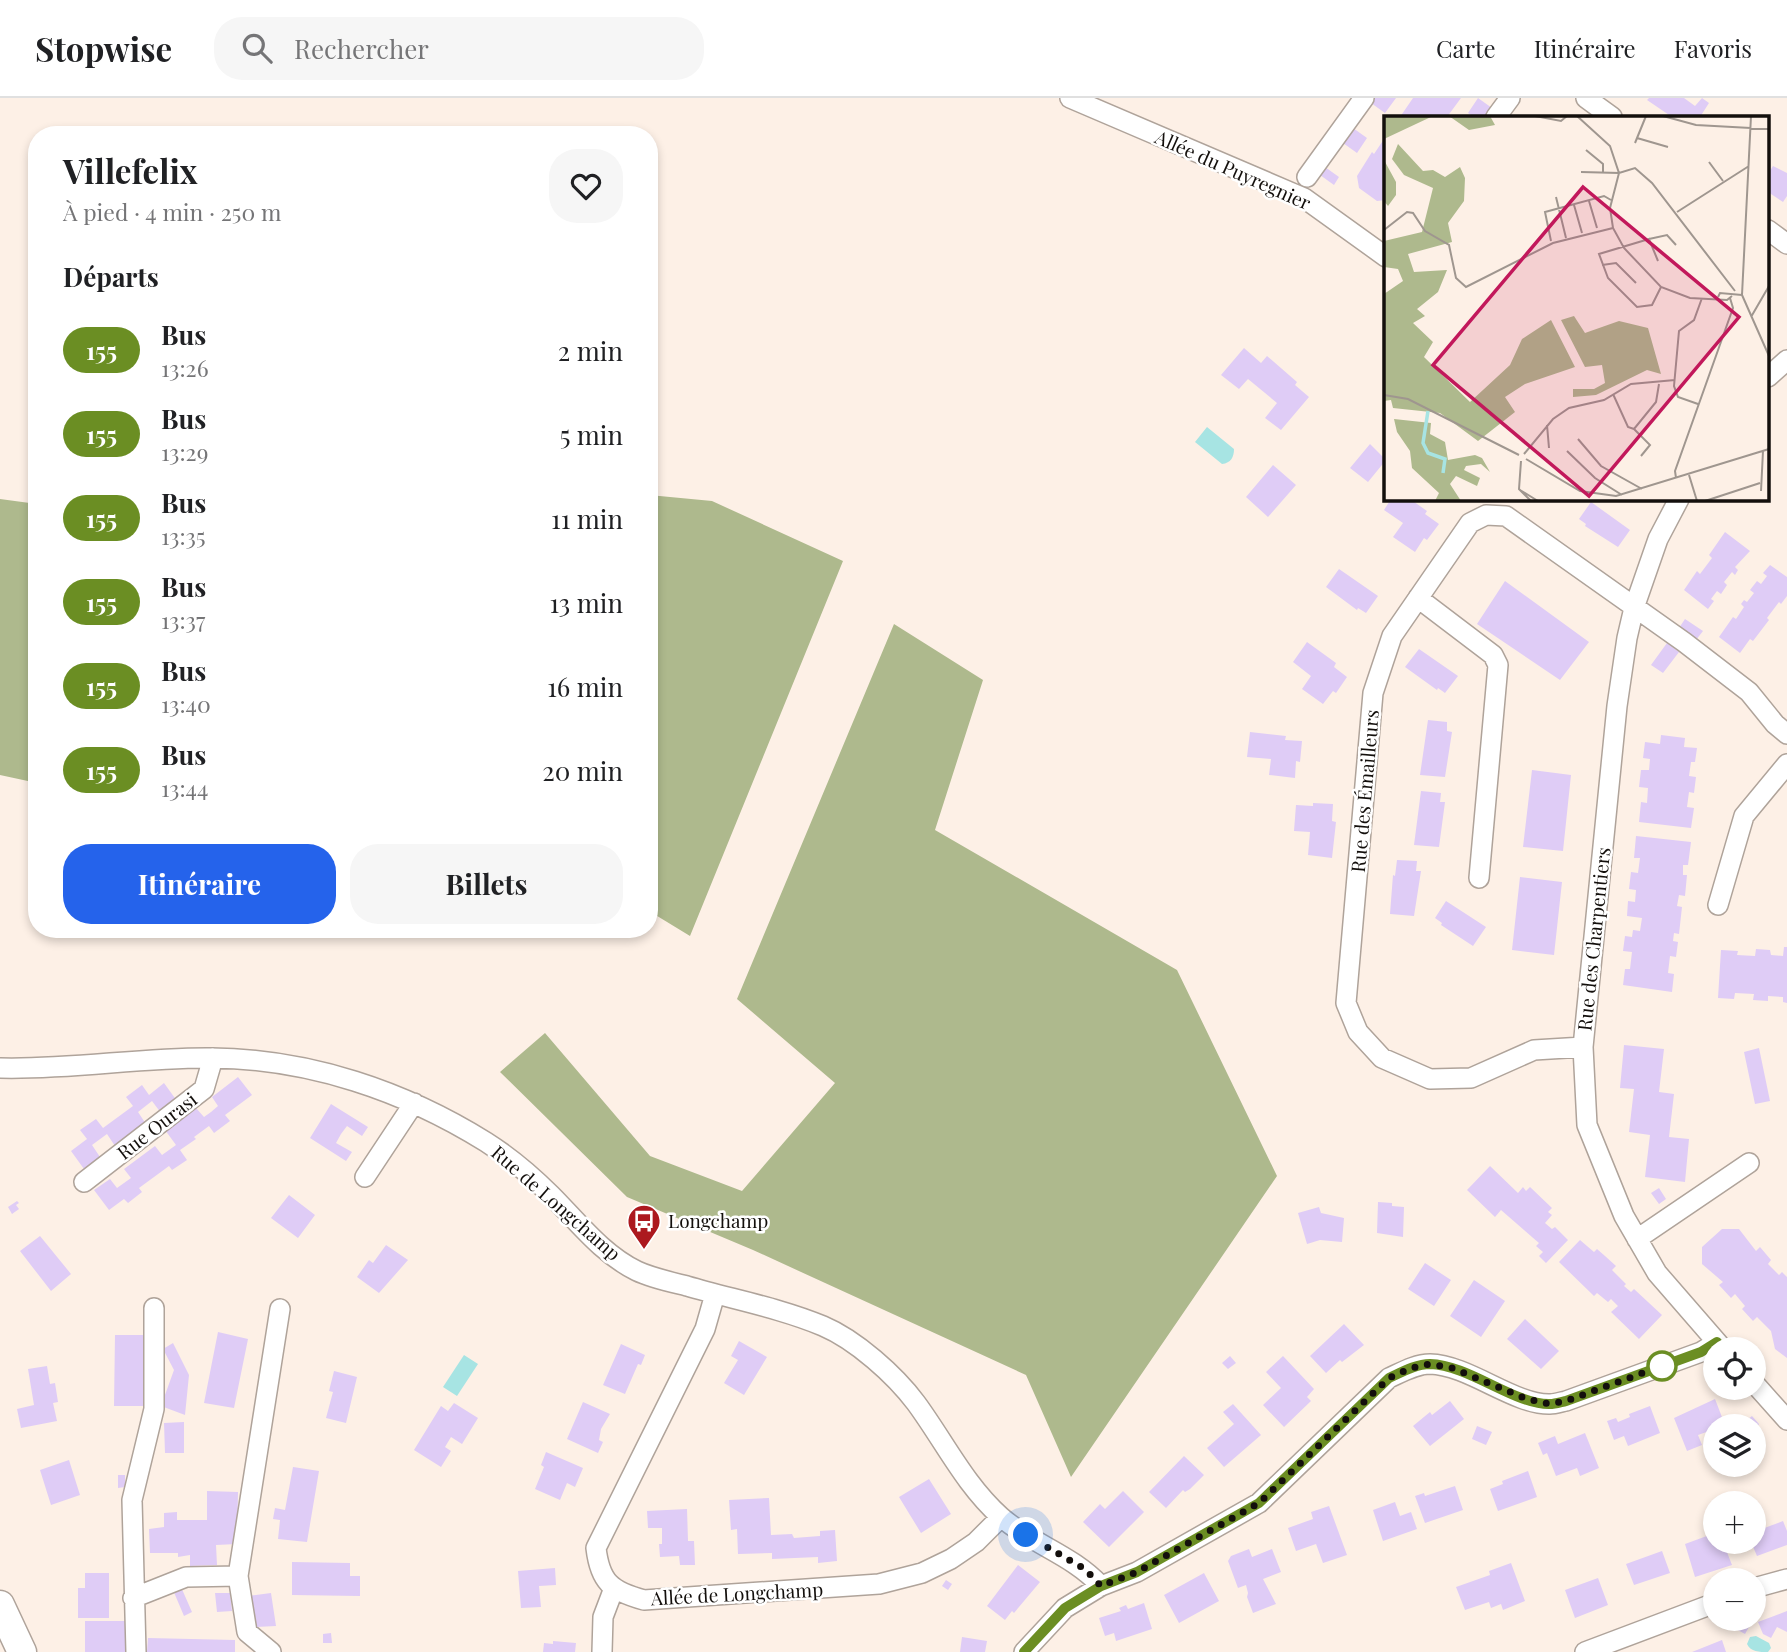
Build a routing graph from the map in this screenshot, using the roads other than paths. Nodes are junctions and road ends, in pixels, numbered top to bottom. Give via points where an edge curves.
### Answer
1 (1070, 98) edge
2 (1364, 98) edge
3 (1510, 98) edge
4 (1586, 98) edge
5 (1497, 116) edge
6 (1611, 116) edge
7 (1307, 177) dead end
8 (1770, 231) edge
9 (1787, 244) edge
10 (1384, 256) edge
11 (1787, 360) edge
12 (1770, 375) edge
13 (1678, 500) edge
14 (1418, 598) junction
15 (1634, 608) junction
16 (1787, 734) edge
17 (1787, 764) edge
18 (1479, 878) dead end
19 (1718, 905) dead end
20 (1583, 1046) junction
21 (213, 1058) junction
22 (0, 1068) edge
23 (414, 1103) junction
24 (1749, 1163) dead end
25 (365, 1177) dead end
26 (84, 1182) dead end
27 (1637, 1239) junction
28 (715, 1294) junction
29 (154, 1308) dead end
30 (280, 1309) dead end
31 (1712, 1337) edge
32 (1703, 1351) edge
33 (1766, 1396) edge
34 (1787, 1420) edge
35 (1001, 1517) junction
36 (238, 1576) junction
37 (1787, 1579) edge
38 (1766, 1585) edge
39 (1101, 1586) junction
40 (614, 1588) junction
41 (133, 1598) junction
42 (0, 1605) edge
43 (1703, 1608) edge
44 (22, 1652) edge
45 (136, 1652) edge
46 (271, 1652) edge
47 (602, 1652) edge
48 (1024, 1652) edge
49 (1585, 1652) edge

1 - 10 street, Allée du Puyregnier via 1304,198
2 - 7 street
3 - 5 street
4 - 6 street
8 - 9 street
11 - 12 street
13 - 15 street, Rue des Charpentiers via 1658,539
14 - 15 street, Rue des Émailleurs via 1469,523 1486,515 1506,516
14 - 18 street via 1493,655 1498,665
14 - 20 street, Rue des Émailleurs via 1392,636 1373,693 1346,1003 1358,1032 1382,1058 1430,1079 1471,1078 1534,1050
15 - 16 street, Rue des Émailleurs via 1749,692
15 - 20 street, Rue des Charpentiers via 1617,706
17 - 19 street via 1744,816
20 - 27 street, Rue des Charpentiers via 1587,1125
21 - 22 street, Rue de Longchamp
21 - 23 street, Rue de Longchamp via 314,1070
21 - 26 street, Rue Ourasi via 204,1089
23 - 25 street
23 - 28 street, Rue de Longchamp via 488,1143 547,1192 601,1247 638,1271
24 - 27 street
27 - 31 street, Rue des Charpentiers via 1657,1273
28 - 35 street, Rue de Longchamp via 825,1327 859,1348 890,1373 915,1402 951,1457
28 - 40 street via 705,1329 596,1548 599,1567
29 - 41 street via 154,1409 132,1500
30 - 36 street
32 - 39 street via 1549,1404 1452,1368 1430,1364 1411,1368 1389,1378 1259,1503 1137,1572
33 - 34 street
35 - 39 street, Rue de Longchamp via 1085,1569
35 - 40 street, Allée de Longchamp via 951,1559 922,1573 879,1584 644,1600
36 - 41 street via 186,1577
36 - 46 street via 247,1632
37 - 38 street
39 - 48 street via 1065,1608
40 - 47 street via 603,1617
41 - 45 street
42 - 44 main road
43 - 49 street

